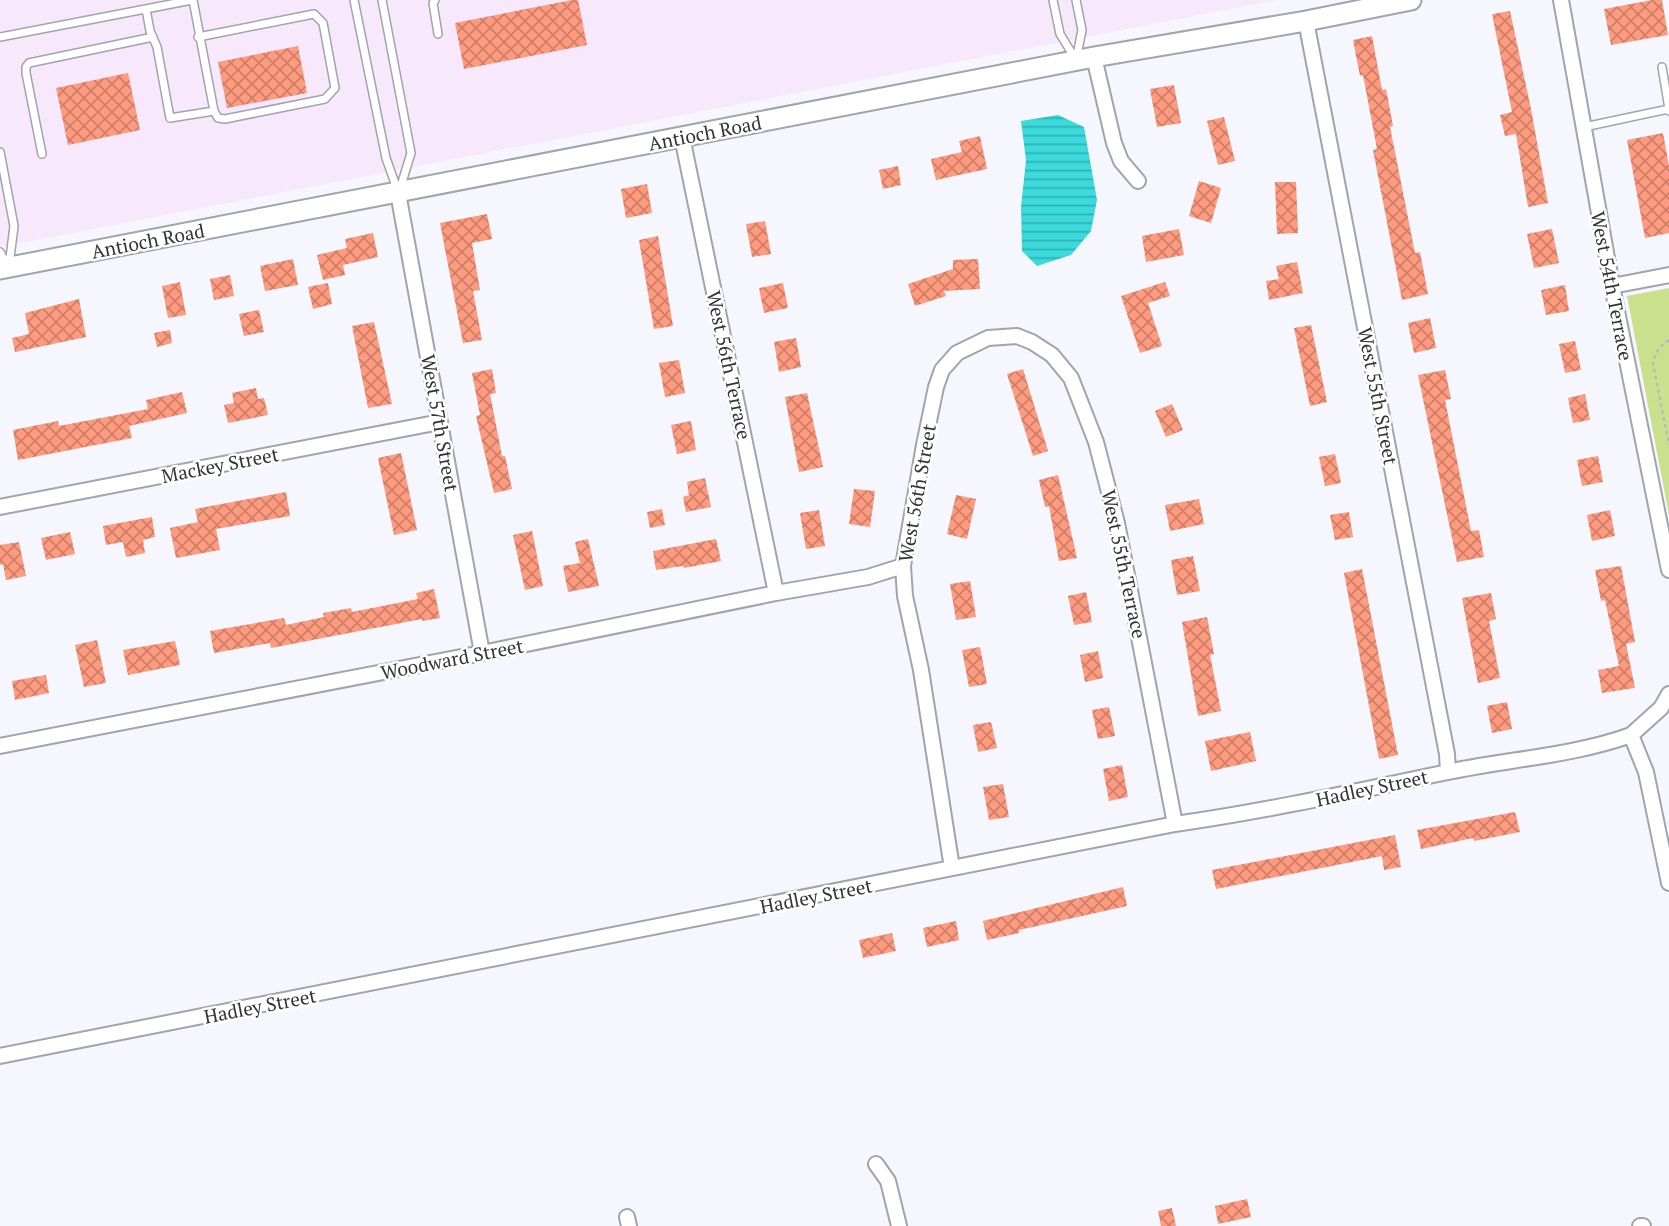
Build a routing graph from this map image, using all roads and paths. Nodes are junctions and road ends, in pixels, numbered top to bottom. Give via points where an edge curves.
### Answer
1 (192, 0) edge
2 (354, 0) edge
3 (382, 0) edge
4 (435, 0) edge
5 (1053, 0) edge
6 (1076, 0) edge
7 (1411, 0) edge
8 (1561, 0) edge
9 (146, 9) junction
10 (1306, 21) junction
11 (438, 34) dead end
12 (0, 37) edge
13 (153, 37) junction
14 (198, 37) junction
15 (1085, 58) junction
16 (1662, 67) dead end
17 (1669, 110) edge
18 (214, 111) junction
19 (1583, 127) junction
20 (682, 137) junction
21 (0, 152) edge
22 (42, 154) dead end
23 (1138, 181) dead end
24 (398, 193) junction
25 (3, 263) edge
26 (1669, 275) edge
27 (1612, 286) junction
28 (1017, 336) joint
29 (1669, 340) edge
30 (440, 422) junction
31 (1669, 445) edge
32 (0, 507) edge
33 (1668, 560) edge
34 (903, 566) junction
35 (776, 593) junction
36 (482, 653) junction
37 (1669, 694) edge
38 (1631, 735) junction
39 (0, 746) edge
40 (1448, 772) junction
41 (1175, 824) junction
42 (952, 868) junction
43 (1669, 883) edge
44 (0, 1056) edge
45 (876, 1164) dead end
46 (899, 1226) edge

1 - 9 lane
1 - 14 lane
2 - 24 lane via 386,158
3 - 24 lane via 411,153
4 - 11 lane
5 - 15 lane via 1060,34
6 - 15 lane
7 - 10 main road, Antioch Road
8 - 19 street, West 54th Terrace
9 - 12 lane
9 - 13 lane
10 - 15 main road, Antioch Road
10 - 40 street, West 55th Street
13 - 18 lane via 170,118
13 - 22 lane via 29,63 26,73
14 - 18 lane
14 - 18 lane via 314,14 323,23 335,88 331,96 225,119
15 - 20 main road, Antioch Road
15 - 23 street via 1121,161
16 - 17 lane
17 - 19 lane
19 - 27 street, West 54th Terrace
20 - 24 main road, Antioch Road
20 - 35 street, West 56th Terrace
21 - 25 lane via 14,226
24 - 25 main road, Antioch Road
24 - 30 street, West 57th Street
26 - 27 street
27 - 33 street, West 54th Terrace
28 - 34 street, West 56th Street via 972,344 942,370
28 - 41 street, West 55th Terrace via 1032,342 1072,378 1096,442 1117,523
29 - 31 path via 1660,346 1653,364
30 - 32 street, Mackey Street
30 - 36 street, West 57th Street
34 - 35 street, Woodward Street
34 - 42 street, West 56th Street
35 - 36 street, Woodward Street
36 - 39 street, Woodward Street
37 - 38 street via 1661,708
38 - 40 street, Hadley Street
38 - 43 street via 1646,772
40 - 41 street, Hadley Street
41 - 42 street, Hadley Street
42 - 44 street, Hadley Street
45 - 46 street via 888,1181

